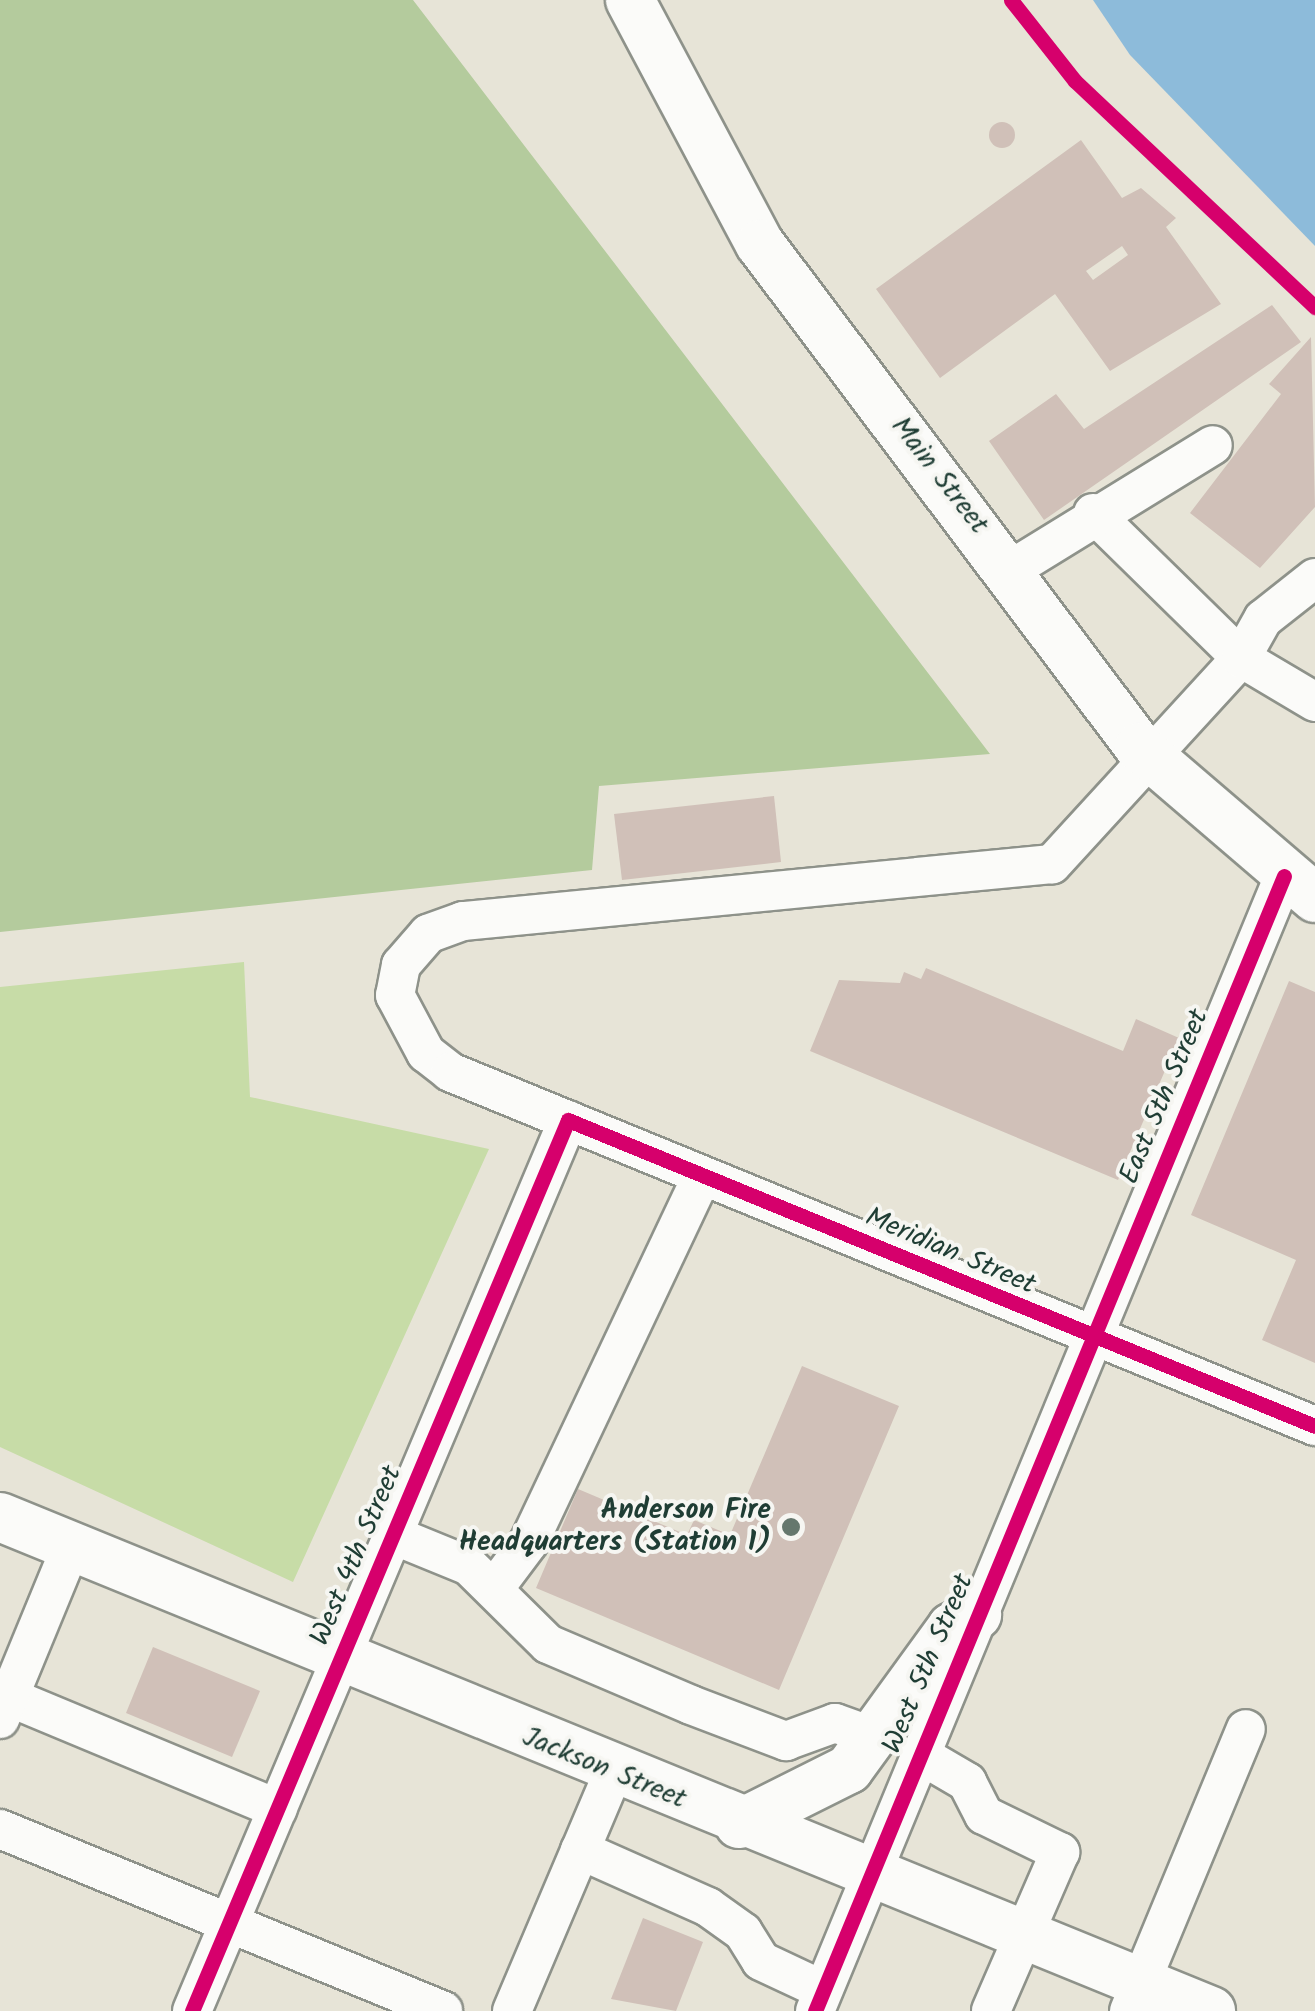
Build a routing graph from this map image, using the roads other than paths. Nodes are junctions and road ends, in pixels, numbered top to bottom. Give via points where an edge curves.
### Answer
1 (630, 0) edge
2 (1213, 445) dead end
3 (1093, 513) junction
4 (1010, 570) junction
5 (1315, 578) edge
6 (1241, 658) junction
7 (1315, 702) edge
8 (1150, 756) junction
9 (1300, 887) edge
10 (568, 1120) junction
11 (702, 1176) junction
12 (1092, 1338) junction
13 (1315, 1426) edge
14 (0, 1517) edge
15 (393, 1535) junction
16 (72, 1547) junction
17 (496, 1586) junction
18 (977, 1615) joint
19 (340, 1661) junction
20 (4, 1708) edge
21 (1246, 1729) dead end
22 (898, 1746) junction
23 (613, 1773) junction
24 (278, 1809) junction
25 (739, 1824) junction
26 (0, 1829) edge
27 (580, 1850) junction
28 (868, 1877) junction
29 (228, 1927) junction
30 (1024, 1938) junction
31 (1134, 1997) edge
32 (819, 2000) edge
33 (1197, 2009) edge
34 (192, 2011) edge
35 (442, 2011) edge
36 (512, 2011) edge
37 (991, 2011) edge

1 - 4 main road, Main Street via 760,244
2 - 3 street
3 - 4 street
3 - 6 street
4 - 8 main road, Main Street
5 - 6 street, Meridian Street via 1263,620
6 - 7 street
6 - 8 street, Meridian Street
8 - 9 main road, Main Street
8 - 10 street, Meridian Street via 1052,864 462,921 428,934 401,965 395,996 426,1053
9 - 12 street, East 5th Street
10 - 11 street, Meridian Street
10 - 15 street, West 4th Street
11 - 12 street, Meridian Street
11 - 17 street via 529,1542
12 - 13 street, Meridian Street
12 - 18 street, West 5th Street
14 - 16 main road, Jackson Street
15 - 17 street
15 - 19 street, West 4th Street
16 - 19 main road, Jackson Street
16 - 20 street
17 - 22 street via 548,1644 635,1682 786,1741 835,1723
18 - 22 main road via 952,1627
19 - 23 main road, Jackson Street
19 - 24 street, West 4th Street
20 - 24 street
21 - 31 street
22 - 25 main road via 810,1795
22 - 28 street, West 5th Street
22 - 30 street via 966,1782 984,1815 1060,1852
23 - 25 main road, Jackson Street
23 - 27 street
24 - 29 street, West 4th Street
25 - 28 main road, Jackson Street
26 - 29 street
27 - 32 street via 708,1907 742,1932 761,1961
27 - 36 street
28 - 30 main road, Jackson Street
28 - 32 street, West 5th Street
29 - 34 street, West 4th Street
29 - 35 street
30 - 31 main road, Jackson Street
30 - 37 street
31 - 33 main road, Jackson Street

